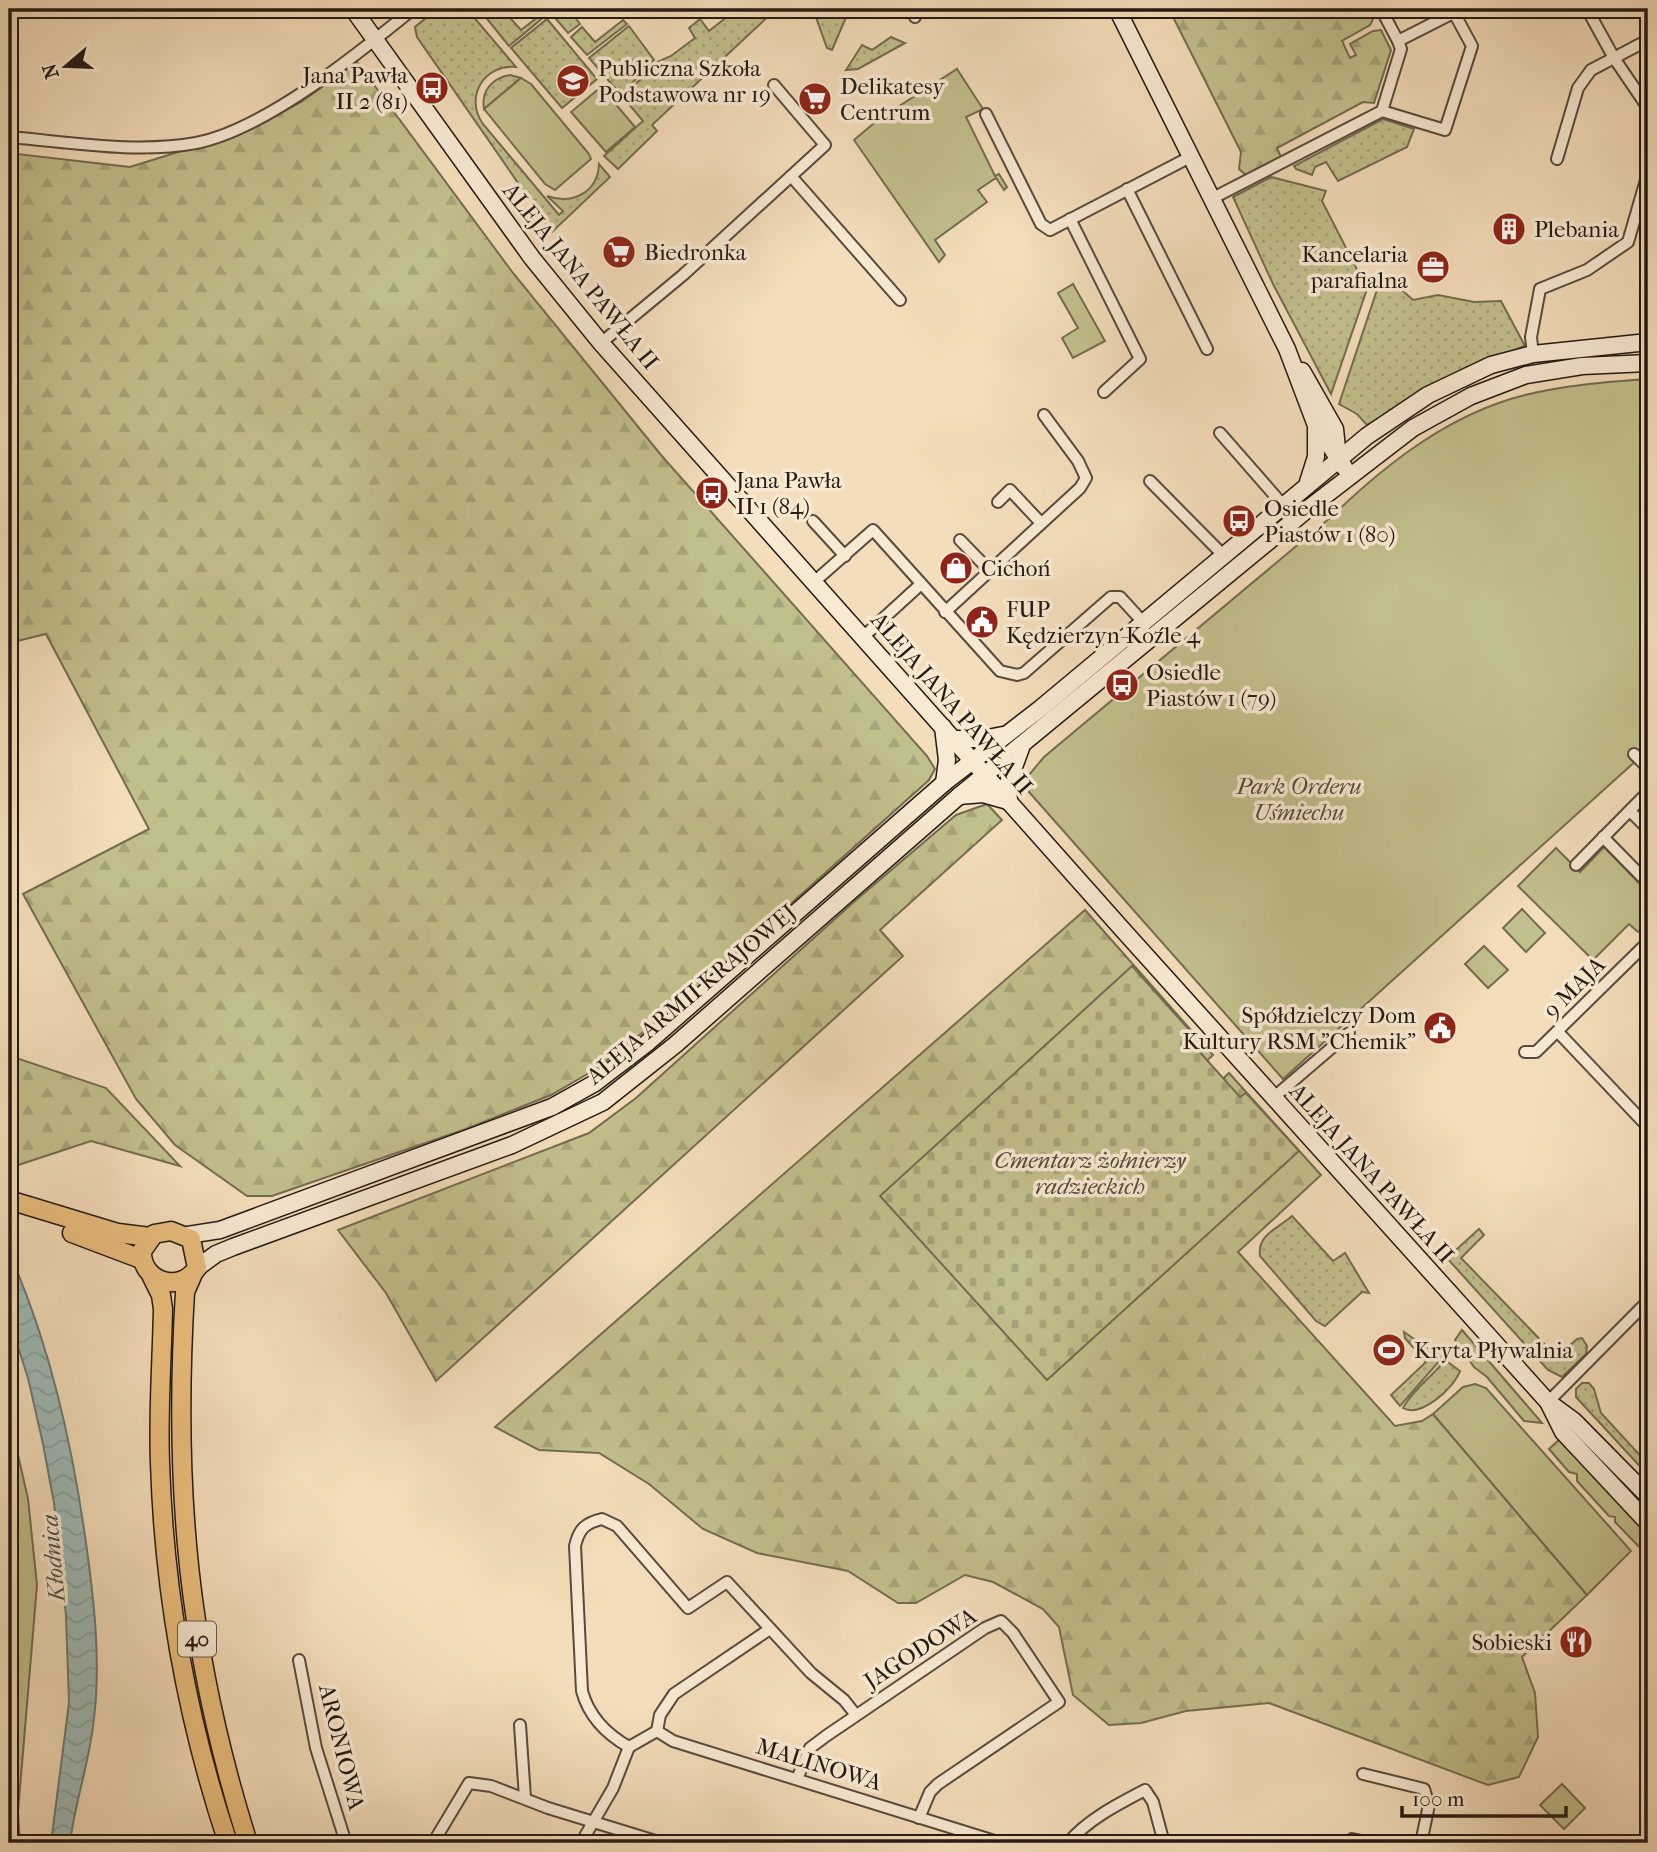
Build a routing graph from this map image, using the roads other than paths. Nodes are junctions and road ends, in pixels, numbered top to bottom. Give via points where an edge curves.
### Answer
1 (353, 9) edge
2 (413, 9) edge
3 (1116, 9) edge
4 (1381, 9) edge
5 (1587, 9) edge
6 (1456, 10) edge
7 (375, 40) junction
8 (1648, 40) edge
9 (1398, 41) junction
10 (1614, 58) junction
11 (774, 85) dead end
12 (1648, 108) edge
13 (1382, 111) junction
14 (986, 114) dead end
15 (9, 137) edge
16 (1192, 156) junction
17 (1557, 159) dead end
18 (1648, 173) edge
19 (791, 176) junction
20 (1127, 190) junction
21 (1213, 198) junction
22 (1070, 219) junction
23 (900, 300) dead end
24 (1648, 342) edge
25 (601, 343) junction
26 (1207, 349) dead end
27 (1287, 349) junction
28 (1533, 354) junction
29 (1648, 363) edge
30 (1104, 392) dead end
31 (1044, 415) dead end
32 (1315, 423) junction
33 (1335, 429) junction
34 (1220, 433) dead end
35 (1367, 436) junction
36 (1338, 459) junction
37 (1350, 475) junction
38 (1150, 481) dead end
39 (1307, 484) junction
40 (998, 502) dead end
41 (1283, 505) junction
42 (813, 521) dead end
43 (1041, 523) junction
44 (960, 540) dead end
45 (1223, 555) junction
46 (845, 556) junction
47 (990, 572) junction
48 (814, 582) junction
49 (921, 584) junction
50 (945, 612) junction
51 (1142, 621) junction
52 (863, 637) junction
53 (948, 733) junction
54 (1007, 734) junction
55 (1022, 746) junction
56 (1634, 754) dead end
57 (972, 760) junction
58 (1648, 768) edge
59 (985, 775) junction
60 (944, 783) junction
61 (1648, 792) edge
62 (959, 796) junction
63 (1009, 802) junction
64 (1630, 811) junction
65 (1648, 829) edge
66 (1603, 837) junction
67 (1576, 865) dead end
68 (1648, 883) edge
69 (1648, 942) edge
70 (1558, 1032) junction
71 (1349, 1033) dead end
72 (1525, 1052) dead end
73 (1273, 1097) junction
74 (1648, 1127) edge
75 (9, 1200) edge
76 (9, 1212) edge
77 (37, 1215) junction
78 (188, 1235) junction
79 (150, 1237) junction
80 (141, 1259) junction
81 (195, 1272) junction
82 (152, 1277) junction
83 (1648, 1301) edge
84 (1548, 1402) junction
85 (1648, 1496) edge
86 (1648, 1523) edge
87 (770, 1629) junction
88 (299, 1660) dead end
89 (856, 1715) junction
90 (520, 1725) dead end
91 (657, 1731) junction
92 (629, 1747) junction
93 (1363, 1774) dead end
94 (797, 1779) junction
95 (524, 1798) junction
96 (919, 1818) junction
97 (593, 1822) junction
98 (1352, 1839) dead end
99 (228, 1843) edge
100 (248, 1843) edge
101 (346, 1843) edge
102 (433, 1843) edge
103 (581, 1843) edge
104 (662, 1843) edge
105 (1001, 1843) edge
106 (1068, 1843) edge
107 (1164, 1843) edge
108 (1371, 1843) edge
109 (1421, 1843) edge

1 - 7 main road, ALEJA JANA PAWŁA II
2 - 7 street
3 - 16 main road
4 - 9 street
5 - 10 street
6 - 9 street
6 - 13 street via 1472,46 1445,130
7 - 15 street via 287,101 239,128 199,142 145,147
7 - 25 main road, ALEJA JANA PAWŁA II via 532,258
8 - 10 street
9 - 13 street via 1401,49
10 - 12 street
10 - 17 street via 1591,70 1578,88
11 - 19 street via 825,145
13 - 21 street
14 - 22 street via 1041,223 1050,230
16 - 20 street
16 - 21 main road
18 - 28 street via 1628,242 1587,270 1540,289 1531,337
19 - 23 street
19 - 25 street
20 - 22 street
20 - 26 street
21 - 27 main road
22 - 30 street via 1140,359
24 - 28 main road, ALEJA ARMII KRAJOWEJ
25 - 48 main road, ALEJA JANA PAWŁA II
27 - 32 main road
27 - 33 main road
28 - 35 main road, ALEJA ARMII KRAJOWEJ via 1490,365 1452,382
29 - 37 main road, ALEJA ARMII KRAJOWEJ via 1526,375 1471,396 1413,428
31 - 43 street via 1086,478
32 - 36 main road
32 - 39 main road via 1316,457
33 - 35 main road
33 - 36 main road
34 - 41 street
35 - 36 main road, ALEJA ARMII KRAJOWEJ
36 - 37 main road
36 - 39 main road, ALEJA ARMII KRAJOWEJ
37 - 55 main road, ALEJA ARMII KRAJOWEJ
38 - 45 street
39 - 41 main road, ALEJA ARMII KRAJOWEJ
40 - 43 street via 1010,491
41 - 45 main road, ALEJA ARMII KRAJOWEJ
42 - 46 street
43 - 47 street
44 - 47 street
45 - 51 main road, ALEJA ARMII KRAJOWEJ
46 - 48 street
46 - 49 street via 873,530
47 - 50 street
48 - 52 main road, ALEJA JANA PAWŁA II
49 - 50 street
49 - 52 street
50 - 51 street via 1000,671 1017,675 1111,597 1120,597
51 - 54 main road, ALEJA ARMII KRAJOWEJ
52 - 53 main road, ALEJA JANA PAWŁA II
53 - 54 main road via 982,739
53 - 57 main road, ALEJA JANA PAWŁA II
53 - 60 main road
54 - 57 main road, ALEJA ARMII KRAJOWEJ
55 - 59 main road, ALEJA ARMII KRAJOWEJ
55 - 63 main road via 1008,783
56 - 58 street
57 - 59 main road, ALEJA JANA PAWŁA II
57 - 60 main road, ALEJA ARMII KRAJOWEJ
59 - 62 main road, ALEJA ARMII KRAJOWEJ
59 - 63 main road, ALEJA JANA PAWŁA II
60 - 78 main road, ALEJA ARMII KRAJOWEJ via 646,1045 579,1093 495,1130 243,1223
61 - 64 street
62 - 63 main road via 983,794
62 - 81 main road, ALEJA ARMII KRAJOWEJ via 675,1045 603,1102 512,1145 224,1251
63 - 73 main road, ALEJA JANA PAWŁA II
64 - 65 street
64 - 66 street
66 - 67 street
66 - 68 street
69 - 70 street, 9 MAJA
70 - 72 street, 9 MAJA via 1536,1052
70 - 74 street
71 - 73 street
73 - 84 main road, ALEJA JANA PAWŁA II
75 - 77 main road
76 - 77 main road
77 - 79 main road
77 - 80 main road
78 - 79 main road via 165,1231
78 - 81 main road, 40 via 196,1250
79 - 80 main road
80 - 82 main road, 40
81 - 82 main road via 171,1282
81 - 100 main road, 40 via 185,1292 179,1430 186,1553 210,1705
82 - 99 main road, 40 via 163,1309 160,1461 172,1605 190,1708
83 - 84 street
84 - 85 main road, ALEJA JANA PAWŁA II via 1574,1421
84 - 86 main road, ALEJA JANA PAWŁA II via 1563,1432
87 - 89 street
87 - 91 street via 674,1694 660,1715
87 - 92 street via 727,1582 688,1608 617,1527 603,1519 584,1526 575,1546 582,1691 598,1723
88 - 101 street, ARONIOWA via 316,1748
89 - 94 street, JAGODOWA via 810,1748
89 - 96 street, JAGODOWA via 1001,1621 1059,1702 938,1784
90 - 95 street
91 - 92 street
91 - 94 street, MALINOWA via 673,1741
92 - 97 street
93 - 109 street via 1424,1789 1429,1805
94 - 96 street, MALINOWA
95 - 97 street
95 - 102 street via 469,1783
96 - 105 street, MALINOWA
97 - 103 street
97 - 104 street
98 - 108 street
106 - 107 street via 1119,1803 1145,1790

